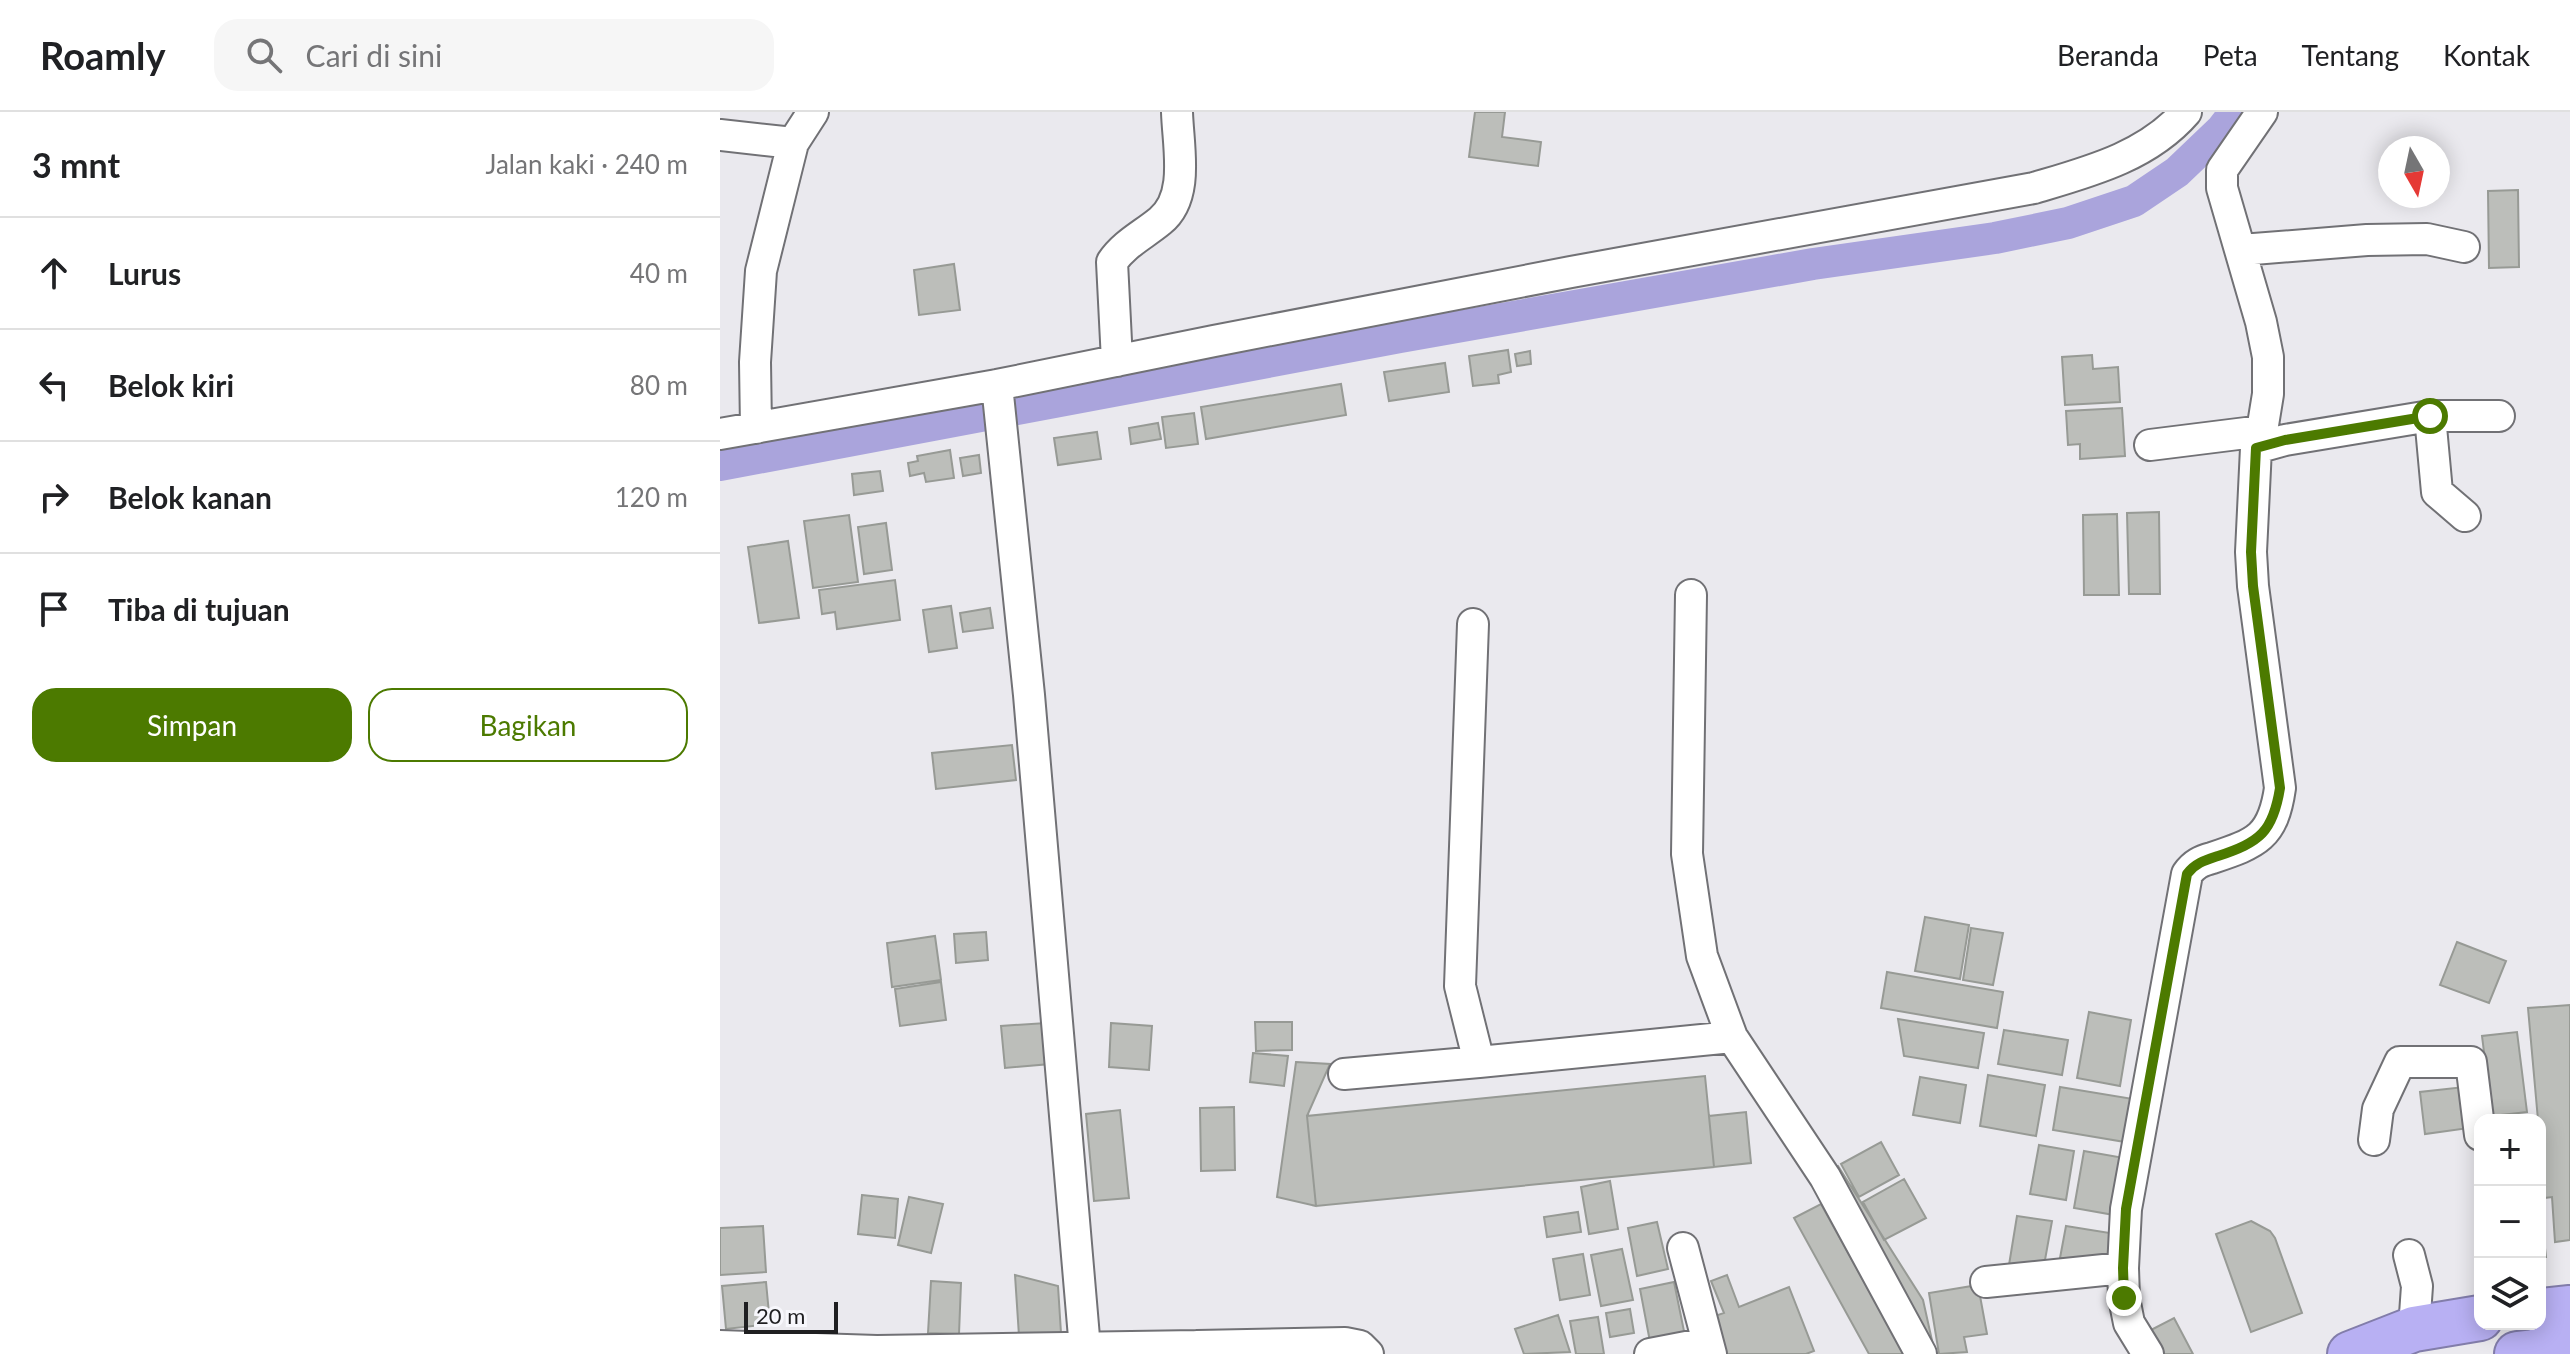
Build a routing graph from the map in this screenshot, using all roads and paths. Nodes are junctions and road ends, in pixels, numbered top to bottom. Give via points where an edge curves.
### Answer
1 (813, 112) edge
2 (1177, 112) edge
3 (2186, 112) edge
4 (2262, 112) edge
5 (720, 135) edge
6 (793, 143) junction
7 (2464, 247) dead end
8 (2241, 250) junction
9 (1117, 361) junction
10 (999, 393) junction
11 (2430, 416) junction
12 (2499, 416) dead end
13 (756, 428) junction
14 (720, 434) edge
15 (2259, 439) junction
16 (2150, 445) dead end
17 (2465, 516) dead end
18 (1691, 595) dead end
19 (1473, 624) dead end
20 (1732, 1037) junction
21 (1479, 1062) junction
22 (1344, 1074) dead end
23 (2477, 1114) edge
24 (2374, 1140) dead end
25 (1683, 1248) dead end
26 (2409, 1255) dead end
27 (2123, 1268) junction
28 (1986, 1282) dead end
29 (2570, 1308) edge
30 (2546, 1310) edge
31 (2474, 1319) edge
32 (2414, 1329) junction
33 (720, 1346) edge
34 (1709, 1348) edge
35 (2570, 1348) edge
36 (1085, 1349) junction
37 (1197, 1350) edge
38 (1368, 1354) edge
39 (1650, 1354) edge
40 (1921, 1354) edge
41 (2148, 1354) edge
42 (2350, 1354) edge
43 (2517, 1354) edge

1 - 6 street
2 - 9 street via 1175,205 1112,262
3 - 9 street via 2144,148 2034,188
4 - 8 street via 2222,170 2222,188
5 - 6 street
6 - 13 street via 761,271
7 - 8 street via 2427,239
8 - 15 street via 2268,357 2268,394
9 - 10 street
10 - 13 street
10 - 36 street
11 - 12 street
11 - 15 street via 2285,440
11 - 17 street via 2437,492
13 - 14 street
15 - 16 street
15 - 27 street via 2253,586 2280,788 2273,820 2263,833 2187,874 2126,1209
18 - 20 street via 1687,854 1702,956
19 - 21 street via 1460,986
20 - 21 street
20 - 40 street via 1825,1177
21 - 22 street
23 - 24 street via 2471,1062 2400,1062 2378,1109
25 - 34 street
26 - 32 street via 2417,1286
27 - 28 street
27 - 41 street via 2129,1323
29 - 30 highway
31 - 32 highway
32 - 42 highway
33 - 36 street
34 - 39 street
35 - 43 highway
36 - 37 street
37 - 38 street via 1345,1343

